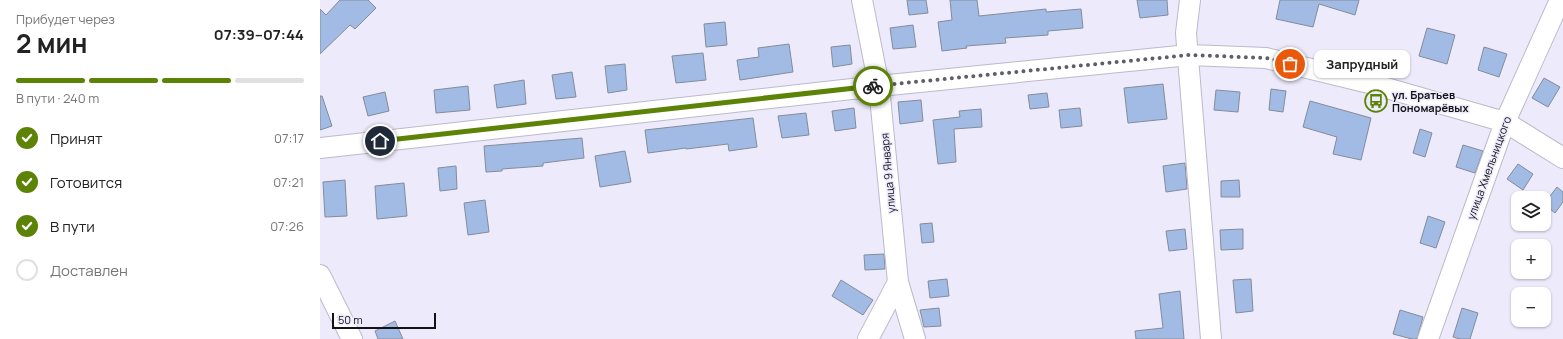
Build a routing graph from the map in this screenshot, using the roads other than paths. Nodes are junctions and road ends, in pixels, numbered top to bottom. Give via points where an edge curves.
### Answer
1 (862, 0) edge
2 (1190, 0) edge
3 (1560, 0) edge
4 (1189, 55) junction
5 (879, 86) junction
6 (1505, 122) junction
7 (320, 148) edge
8 (1563, 158) edge
9 (320, 275) edge
10 (898, 282) junction
11 (352, 339) edge
12 (868, 339) edge
13 (915, 339) edge
14 (1212, 339) edge
15 (1428, 339) edge

1 - 5 street, улица 9 Января
2 - 4 street via 1186,33
3 - 6 street, улица Хмельницкого
4 - 5 street
4 - 6 street via 1271,60 1369,83
4 - 14 street
5 - 7 street
5 - 10 street, улица 9 Января
6 - 8 street
6 - 15 street, улица Хмельницкого
9 - 11 street
10 - 12 street
10 - 13 street, улица 9 Января

